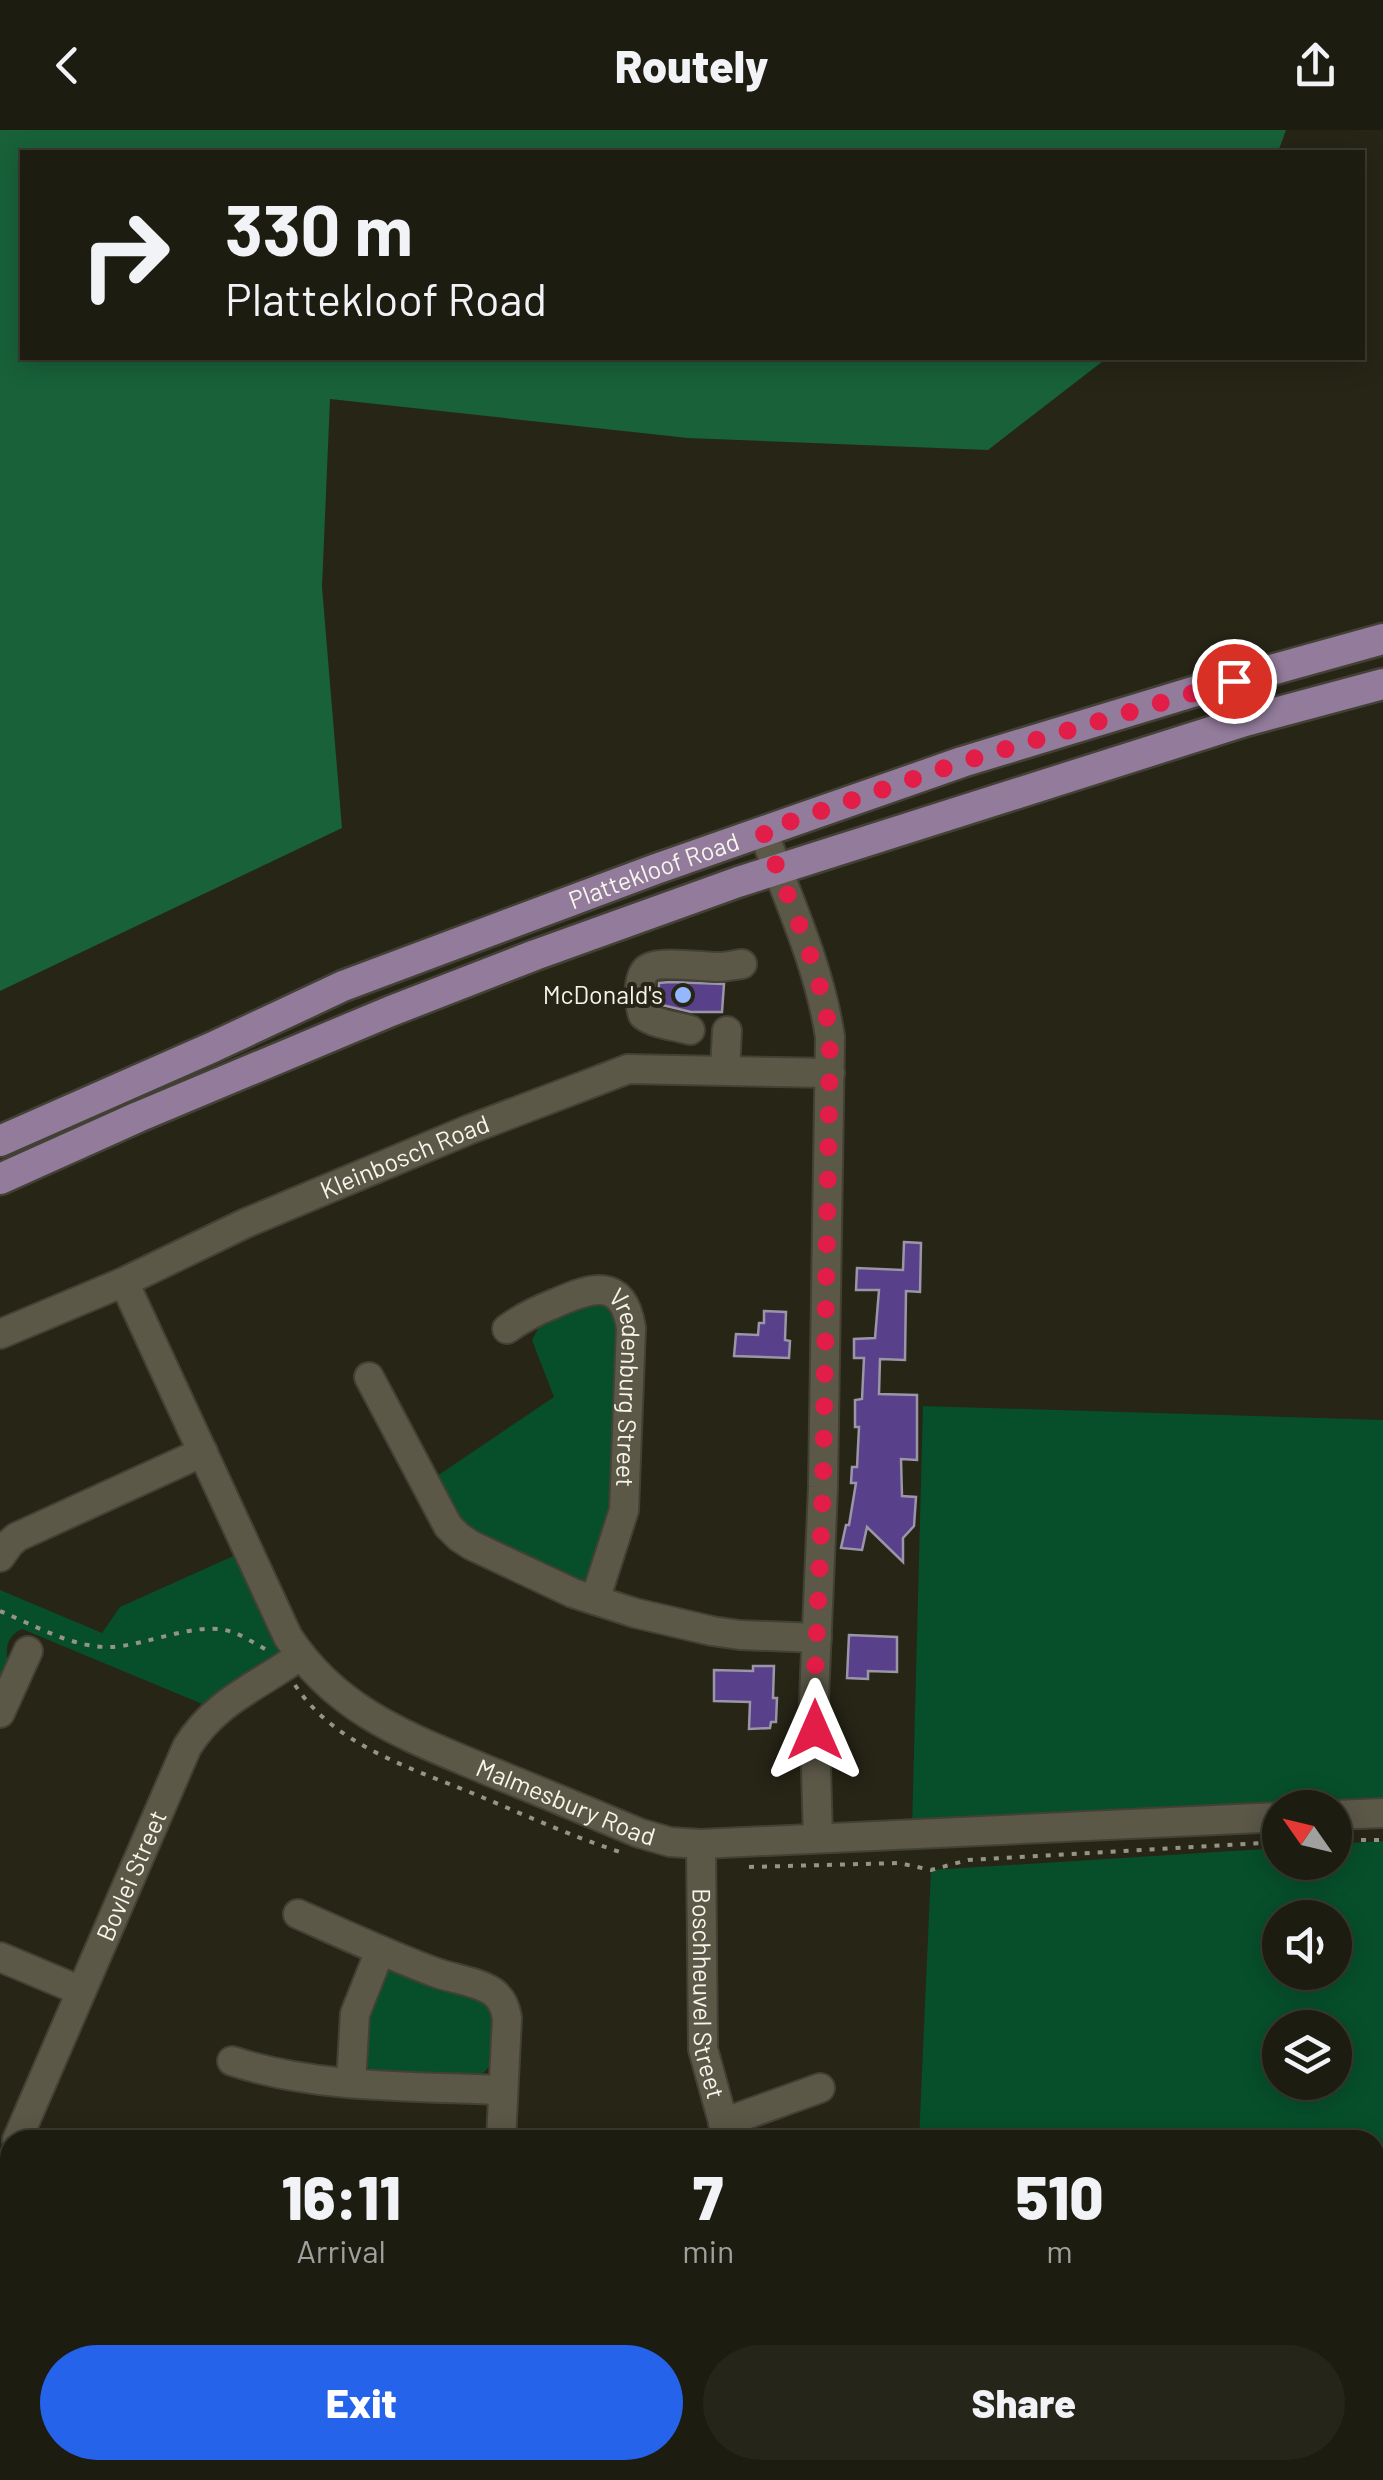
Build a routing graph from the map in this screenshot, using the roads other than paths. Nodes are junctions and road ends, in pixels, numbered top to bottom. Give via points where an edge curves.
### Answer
1 (1383, 639) edge
2 (1383, 684) edge
3 (763, 831) junction
4 (777, 868) junction
5 (742, 964) dead end
6 (690, 1030) dead end
7 (727, 1031) dead end
8 (725, 1070) junction
9 (830, 1073) junction
10 (0, 1141) edge
11 (0, 1179) edge
12 (124, 1282) junction
13 (507, 1329) dead end
14 (0, 1334) edge
15 (368, 1377) dead end
16 (203, 1452) junction
17 (0, 1557) edge
18 (596, 1600) junction
19 (817, 1638) junction
20 (28, 1651) dead end
21 (288, 1655) junction
22 (0, 1712) edge
23 (1383, 1813) edge
24 (1352, 1814) edge
25 (1262, 1818) edge
26 (818, 1837) junction
27 (700, 1844) junction
28 (298, 1914) dead end
29 (380, 1951) junction
30 (0, 1957) edge
31 (81, 1992) junction
32 (232, 2061) dead end
33 (351, 2082) junction
34 (820, 2088) dead end
35 (503, 2090) junction
36 (22, 2130) edge
37 (501, 2130) edge
38 (725, 2130) edge
39 (730, 2130) edge

1 - 3 main road, Plattekloof Road via 962,762
2 - 4 main road, Plattekloof Road
3 - 4 street
3 - 10 main road, Plattekloof Road via 343,986
4 - 9 street via 825,1001
4 - 11 main road, Plattekloof Road via 391,1011
5 - 6 street via 646,969 643,1015
7 - 8 street
8 - 9 street, Kleinbosch Road
8 - 12 street, Kleinbosch Road via 611,1074 246,1222
9 - 19 street
12 - 14 street, Kleinbosch Road
12 - 16 street, Malmesbury Road
13 - 18 street, Vredenburg Street via 523,1316 596,1288 614,1294 628,1312 624,1510
15 - 18 street via 459,1537
16 - 17 street via 17,1537
16 - 21 street, Malmesbury Road via 288,1637
18 - 19 street via 712,1631
19 - 26 street
20 - 22 street
21 - 27 street, Malmesbury Road via 401,1734 638,1833
21 - 31 street, Bovlei Street via 196,1733
23 - 24 street
25 - 26 street, Malmesbury Road
26 - 27 street, Malmesbury Road
27 - 38 street, Boschheuvel Street via 703,2050
28 - 29 street
29 - 33 street via 355,2014
29 - 35 street via 484,1987 503,2003
30 - 31 street
31 - 36 street, Bovlei Street
32 - 33 street via 265,2072
33 - 35 street
34 - 39 street
35 - 37 street

